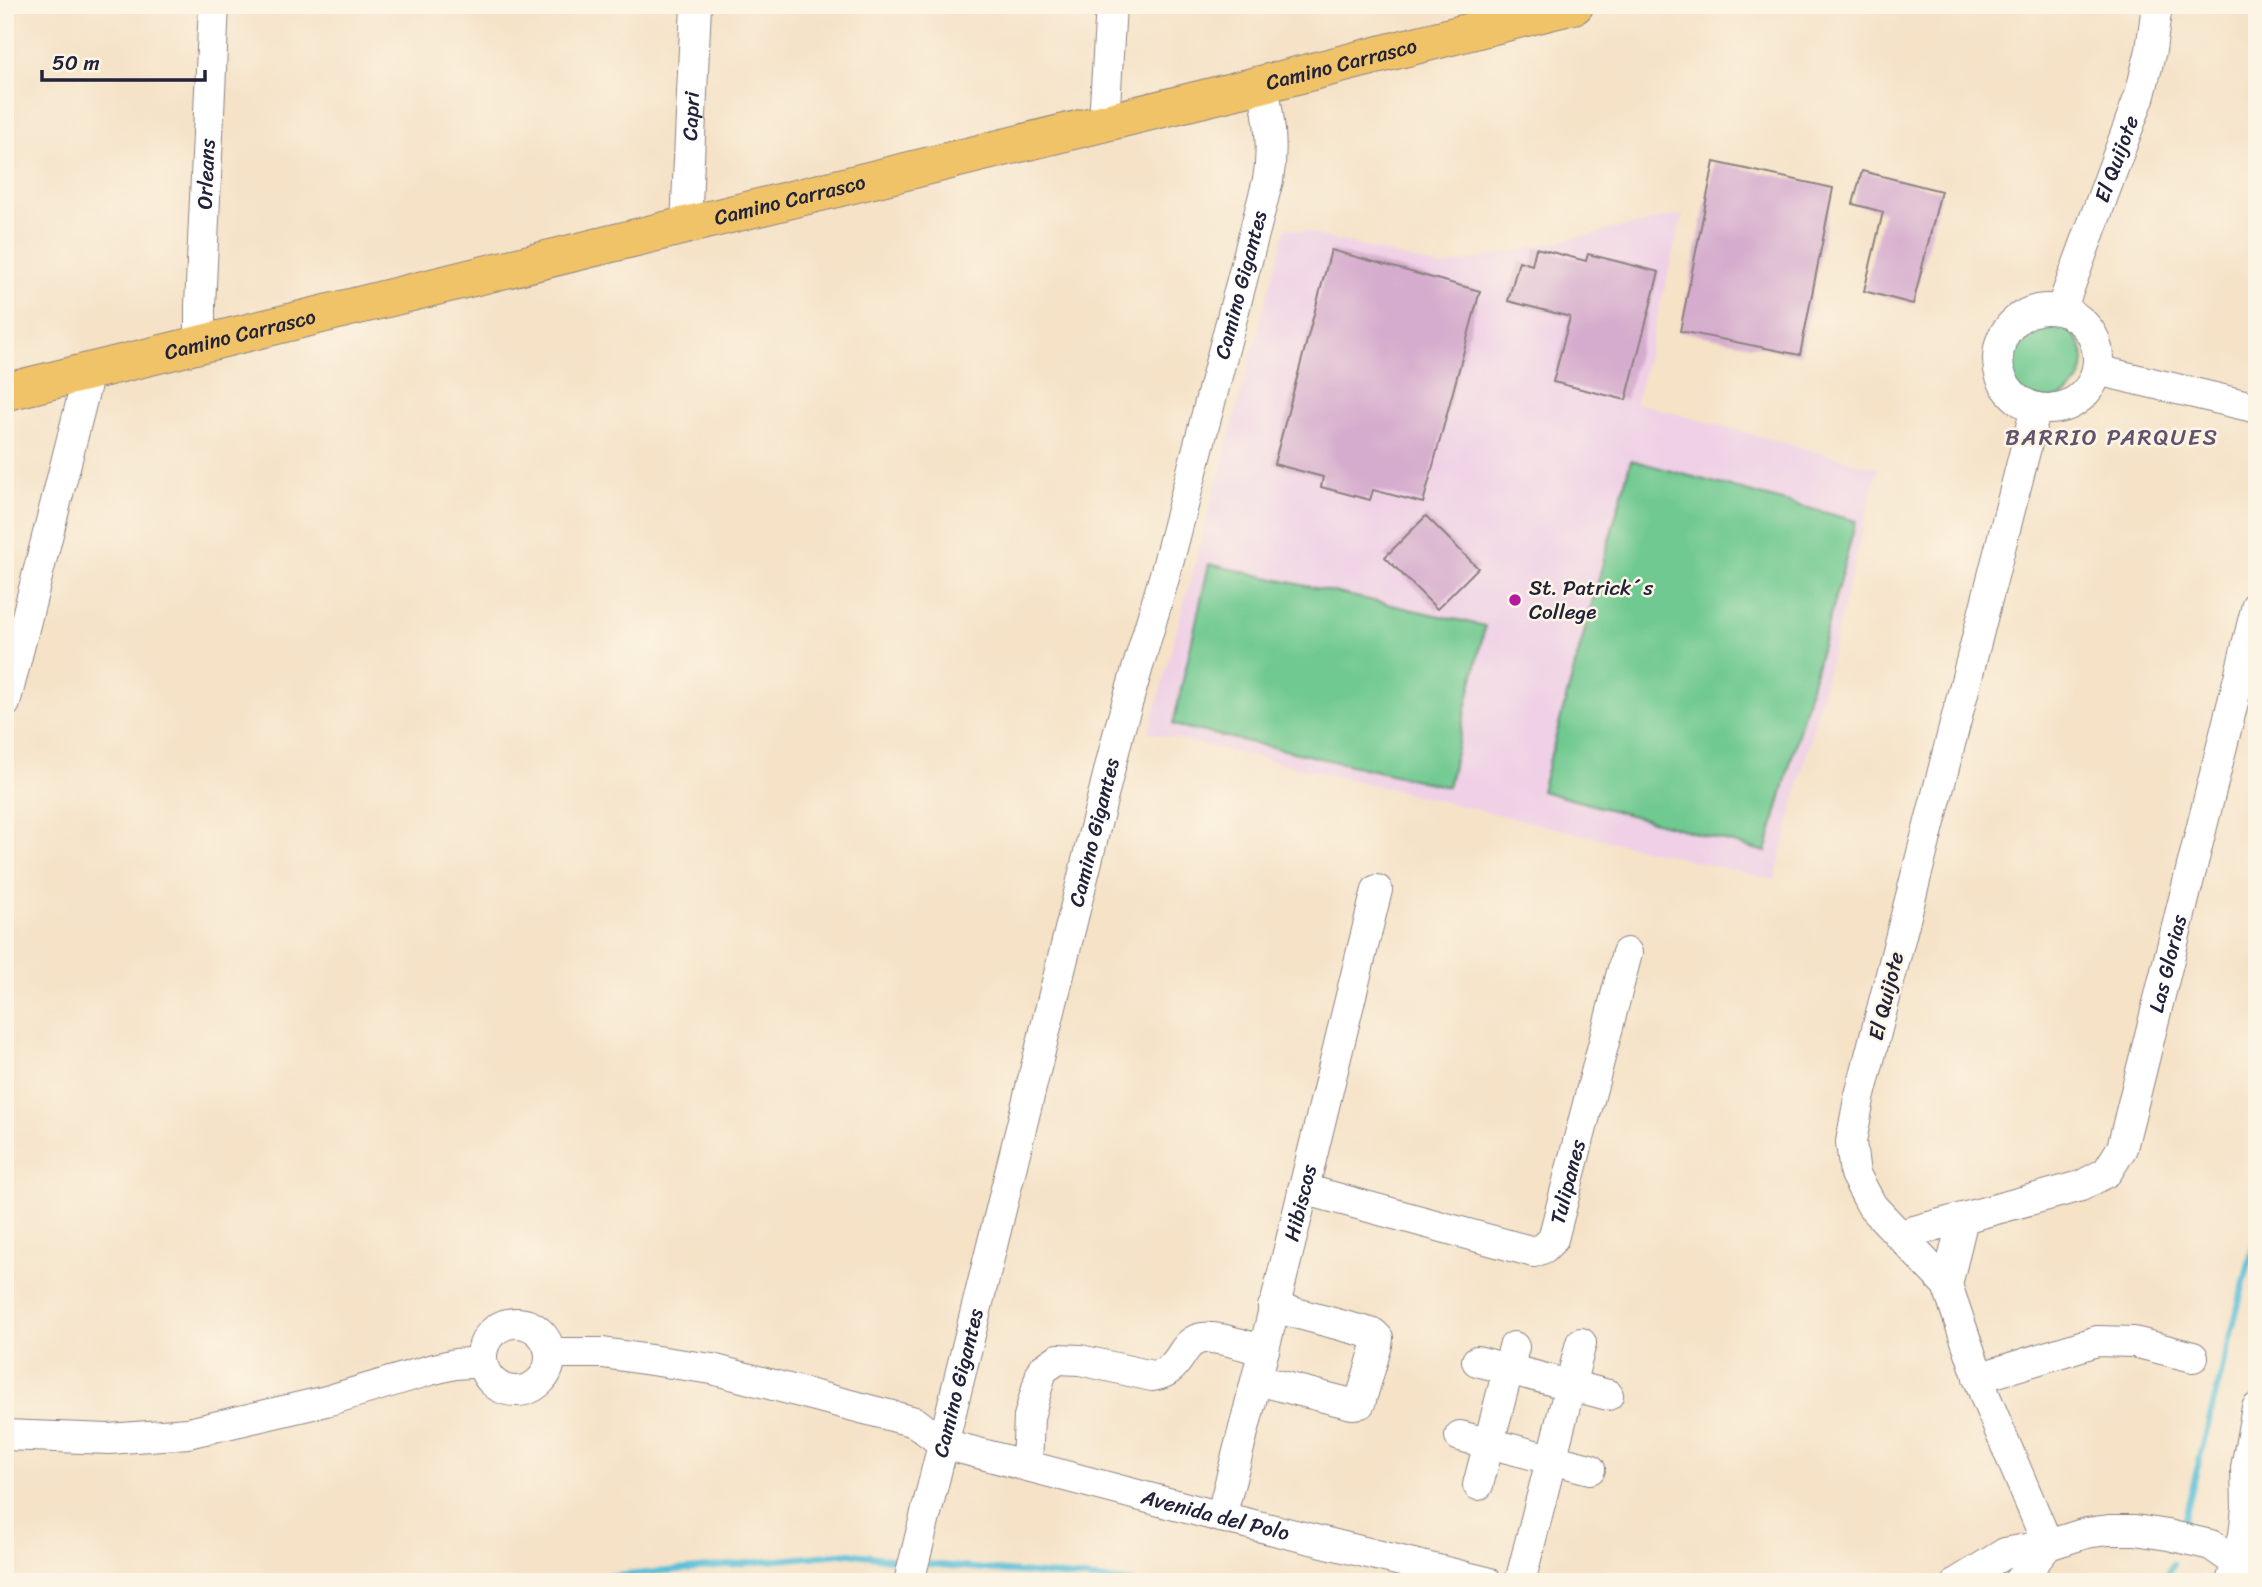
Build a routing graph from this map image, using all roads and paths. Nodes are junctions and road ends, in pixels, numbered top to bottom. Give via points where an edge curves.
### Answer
1 (214, 5) edge
2 (696, 5) edge
3 (1111, 5) edge
4 (1575, 5) edge
5 (2157, 5) edge
6 (1490, 16) edge
7 (1264, 84) junction
8 (1104, 122) junction
9 (686, 226) junction
10 (2061, 310) junction
11 (200, 344) junction
12 (2097, 370) junction
13 (89, 372) junction
14 (5, 392) edge
15 (2036, 408) junction
16 (2257, 408) edge
17 (2257, 605) edge
18 (5, 703) edge
19 (1377, 890) dead end
20 (1627, 953) dead end
21 (1303, 1189) junction
22 (1963, 1218) junction
23 (1899, 1235) junction
24 (1947, 1285) junction
25 (1273, 1307) junction
26 (1581, 1343) dead end
27 (1264, 1350) junction
28 (550, 1353) junction
29 (2193, 1357) dead end
30 (1511, 1358) junction
31 (1477, 1361) dead end
32 (482, 1362) junction
33 (1978, 1378) junction
34 (1257, 1380) junction
35 (1570, 1385) junction
36 (1608, 1395) dead end
37 (2257, 1408) edge
38 (5, 1436) edge
39 (1460, 1436) dead end
40 (1489, 1443) junction
41 (944, 1444) junction
42 (1551, 1459) junction
43 (1027, 1466) junction
44 (1590, 1469) dead end
45 (1478, 1485) dead end
46 (1221, 1517) junction
47 (2048, 1545) junction
48 (2245, 1558) edge
49 (909, 1582) edge
50 (1487, 1582) edge
51 (1520, 1582) edge
52 (1958, 1582) edge
53 (2018, 1582) edge

1 - 11 street, Orleans
2 - 9 street, Capri
3 - 8 street
4 - 6 main road, Camino Carrasco
5 - 10 street, El Quijote via 2140,95
6 - 7 main road, Camino Carrasco
7 - 8 main road, Camino Carrasco
7 - 41 street, Camino Gigantes via 1271,129 1268,180 1166,571 1119,731
8 - 9 main road, Camino Carrasco
9 - 11 main road, Camino Carrasco
10 - 12 street via 2088,328 2095,342
10 - 15 street via 2033,311 2017,318 1998,346 2002,380 2012,394
11 - 13 main road, Camino Carrasco
12 - 15 street via 2081,397 2064,406
12 - 16 street
13 - 14 main road, Camino Carrasco
13 - 18 street
15 - 23 street, El Quijote via 1859,1099 1852,1142 1855,1174 1872,1206
17 - 22 street, Las Glorias via 2122,1148 2107,1172 2081,1186
19 - 21 street, Hibiscos
20 - 21 street, Tulipanes via 1553,1239 1544,1248 1534,1252
21 - 25 street, Hibiscos
22 - 23 street, Las Glorias
22 - 24 street
23 - 24 street, El Quijote
24 - 33 street, El Quijote
25 - 27 street, Hibiscos
25 - 34 street via 1374,1335 1377,1345 1360,1403
26 - 35 street
27 - 34 street, Hibiscos
27 - 43 street via 1200,1338 1188,1344 1176,1365 1152,1376 1058,1359 1042,1370 1029,1418
28 - 32 street via 546,1374 531,1388 520,1391 491,1381
28 - 32 street via 541,1334 522,1323 511,1323 492,1332
28 - 41 street via 603,1353 712,1369 915,1422
29 - 33 street via 2134,1342 2096,1341
30 - 31 street
30 - 35 street
30 - 40 street
32 - 38 street via 454,1364 326,1401 188,1433 109,1439
33 - 47 street, El Quijote
34 - 46 street, Hibiscos
35 - 36 street
35 - 42 street
37 - 48 street via 2246,1468
39 - 40 street
40 - 42 street
40 - 45 street
41 - 43 street, Avenida del Polo
41 - 49 street, Camino Gigantes
42 - 44 street
42 - 51 street
43 - 46 street, Avenida del Polo
46 - 50 street, Avenida del Polo
47 - 48 street via 2086,1533 2135,1530 2211,1545
47 - 52 street via 2005,1552
47 - 53 street

